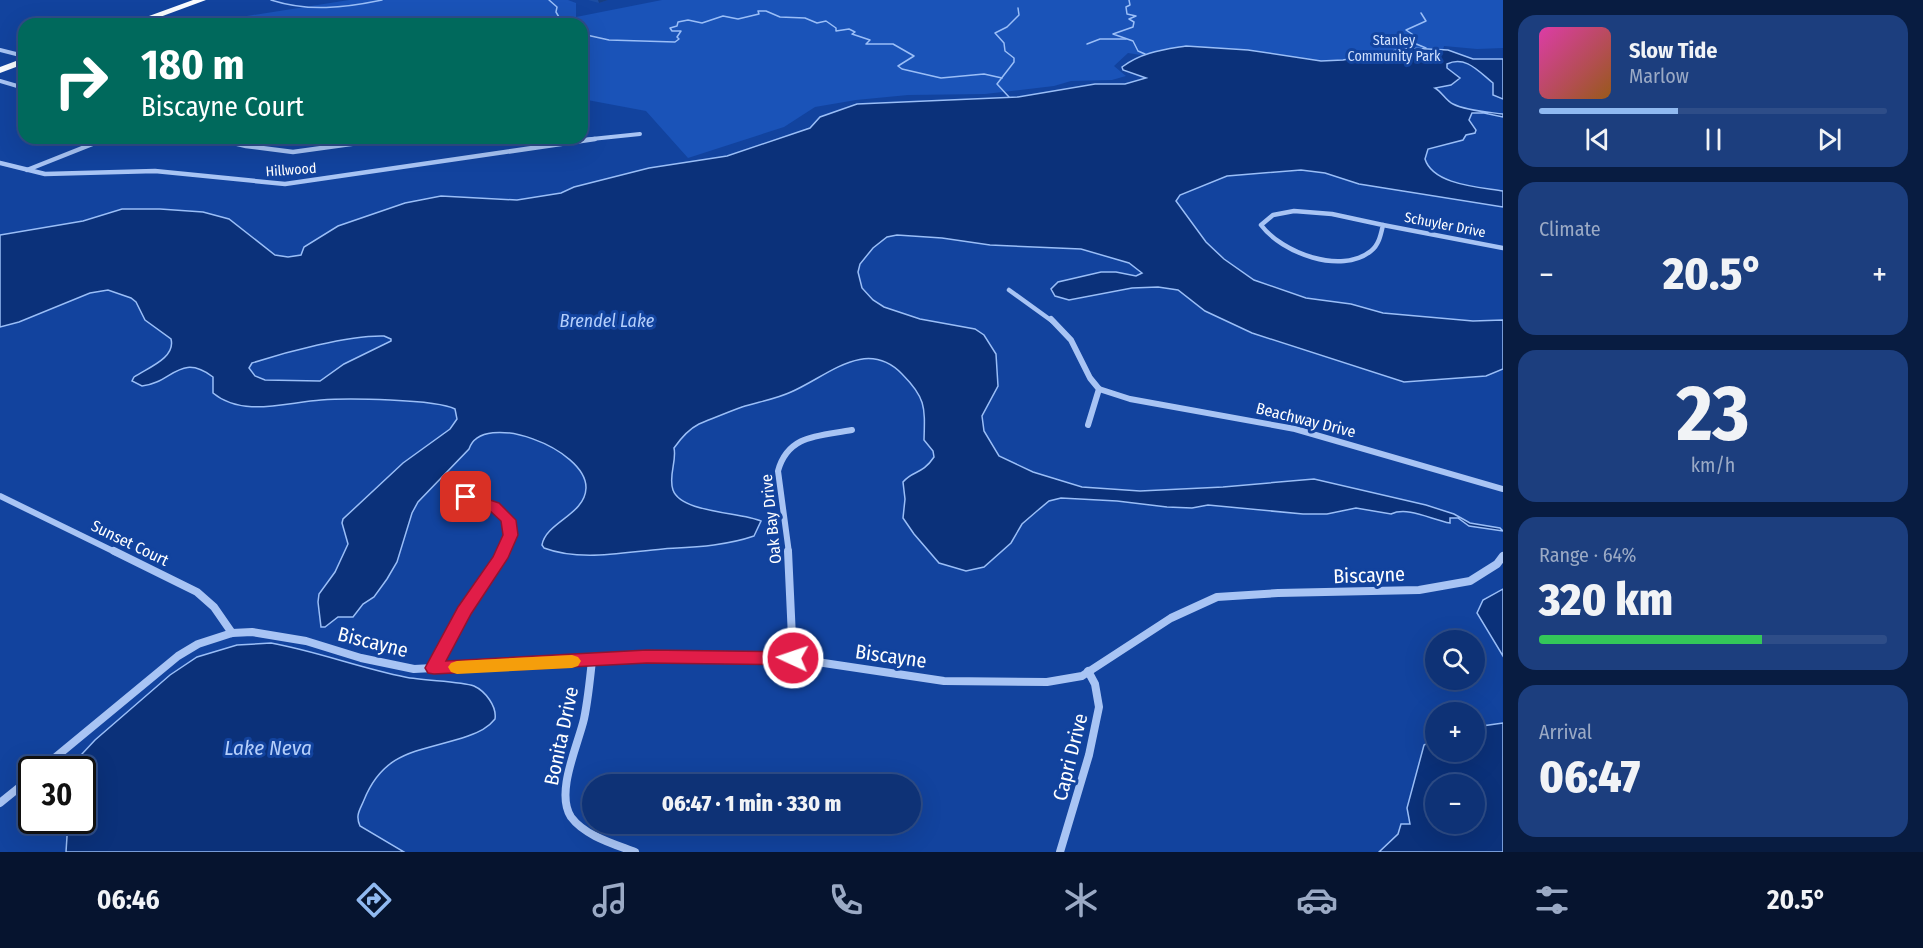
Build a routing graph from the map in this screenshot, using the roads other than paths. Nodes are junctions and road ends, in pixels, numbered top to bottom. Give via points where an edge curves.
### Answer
1 (202, 0) edge
2 (150, 18) edge
3 (0, 50) edge
4 (18, 54) edge
5 (18, 64) edge
6 (0, 70) edge
7 (0, 81) edge
8 (18, 86) edge
9 (640, 134) dead end
10 (588, 139) edge
11 (92, 144) edge
12 (238, 144) edge
13 (350, 144) edge
14 (556, 144) edge
15 (0, 163) edge
16 (26, 170) junction
17 (1383, 225) junction
18 (1503, 248) edge
19 (1009, 290) dead end
20 (1099, 389) junction
21 (1089, 425) dead end
22 (852, 430) dead end
23 (1503, 489) edge
24 (0, 496) edge
25 (466, 497) dead end
26 (1503, 556) edge
27 (232, 633) junction
28 (793, 658) junction
29 (592, 660) junction
30 (434, 668) junction
31 (1088, 671) junction
32 (57, 756) edge
33 (18, 788) edge
34 (0, 803) edge
35 (635, 852) edge
36 (1060, 852) edge

1 - 2 highway
3 - 4 street
5 - 6 highway
7 - 8 street
9 - 10 street, Hillwood
11 - 16 street
12 - 13 street via 293,152
14 - 16 street, Hillwood via 285,184 155,171 61,174
15 - 16 street, Hillwood
17 - 17 street, Schuyler Drive via 1311,211 1273,215 1261,225 1292,251 1324,260 1345,260 1372,251
17 - 18 street, Schuyler Drive
19 - 20 street via 1059,326 1074,343
20 - 21 street
20 - 23 street, Beachway Drive via 1130,399 1295,429
22 - 28 street, Oak Bay Drive via 792,443 779,462 788,540
24 - 27 street, Sunset Court via 197,592 214,607
25 - 30 street via 483,501 501,513 508,520 510,535
26 - 31 street, Biscayne via 1470,581 1419,590 1217,597 1171,618
27 - 30 street, Biscayne via 278,635 361,658 414,669
27 - 32 street, Biscayne via 198,644 178,656
28 - 29 street, Biscayne
28 - 31 street, Biscayne via 944,681 988,683 1047,682 1082,676
29 - 30 street, Biscayne
29 - 35 street, Bonita Drive via 585,717 565,799 569,816 584,828
31 - 36 street, Capri Drive via 1099,707
33 - 34 street

